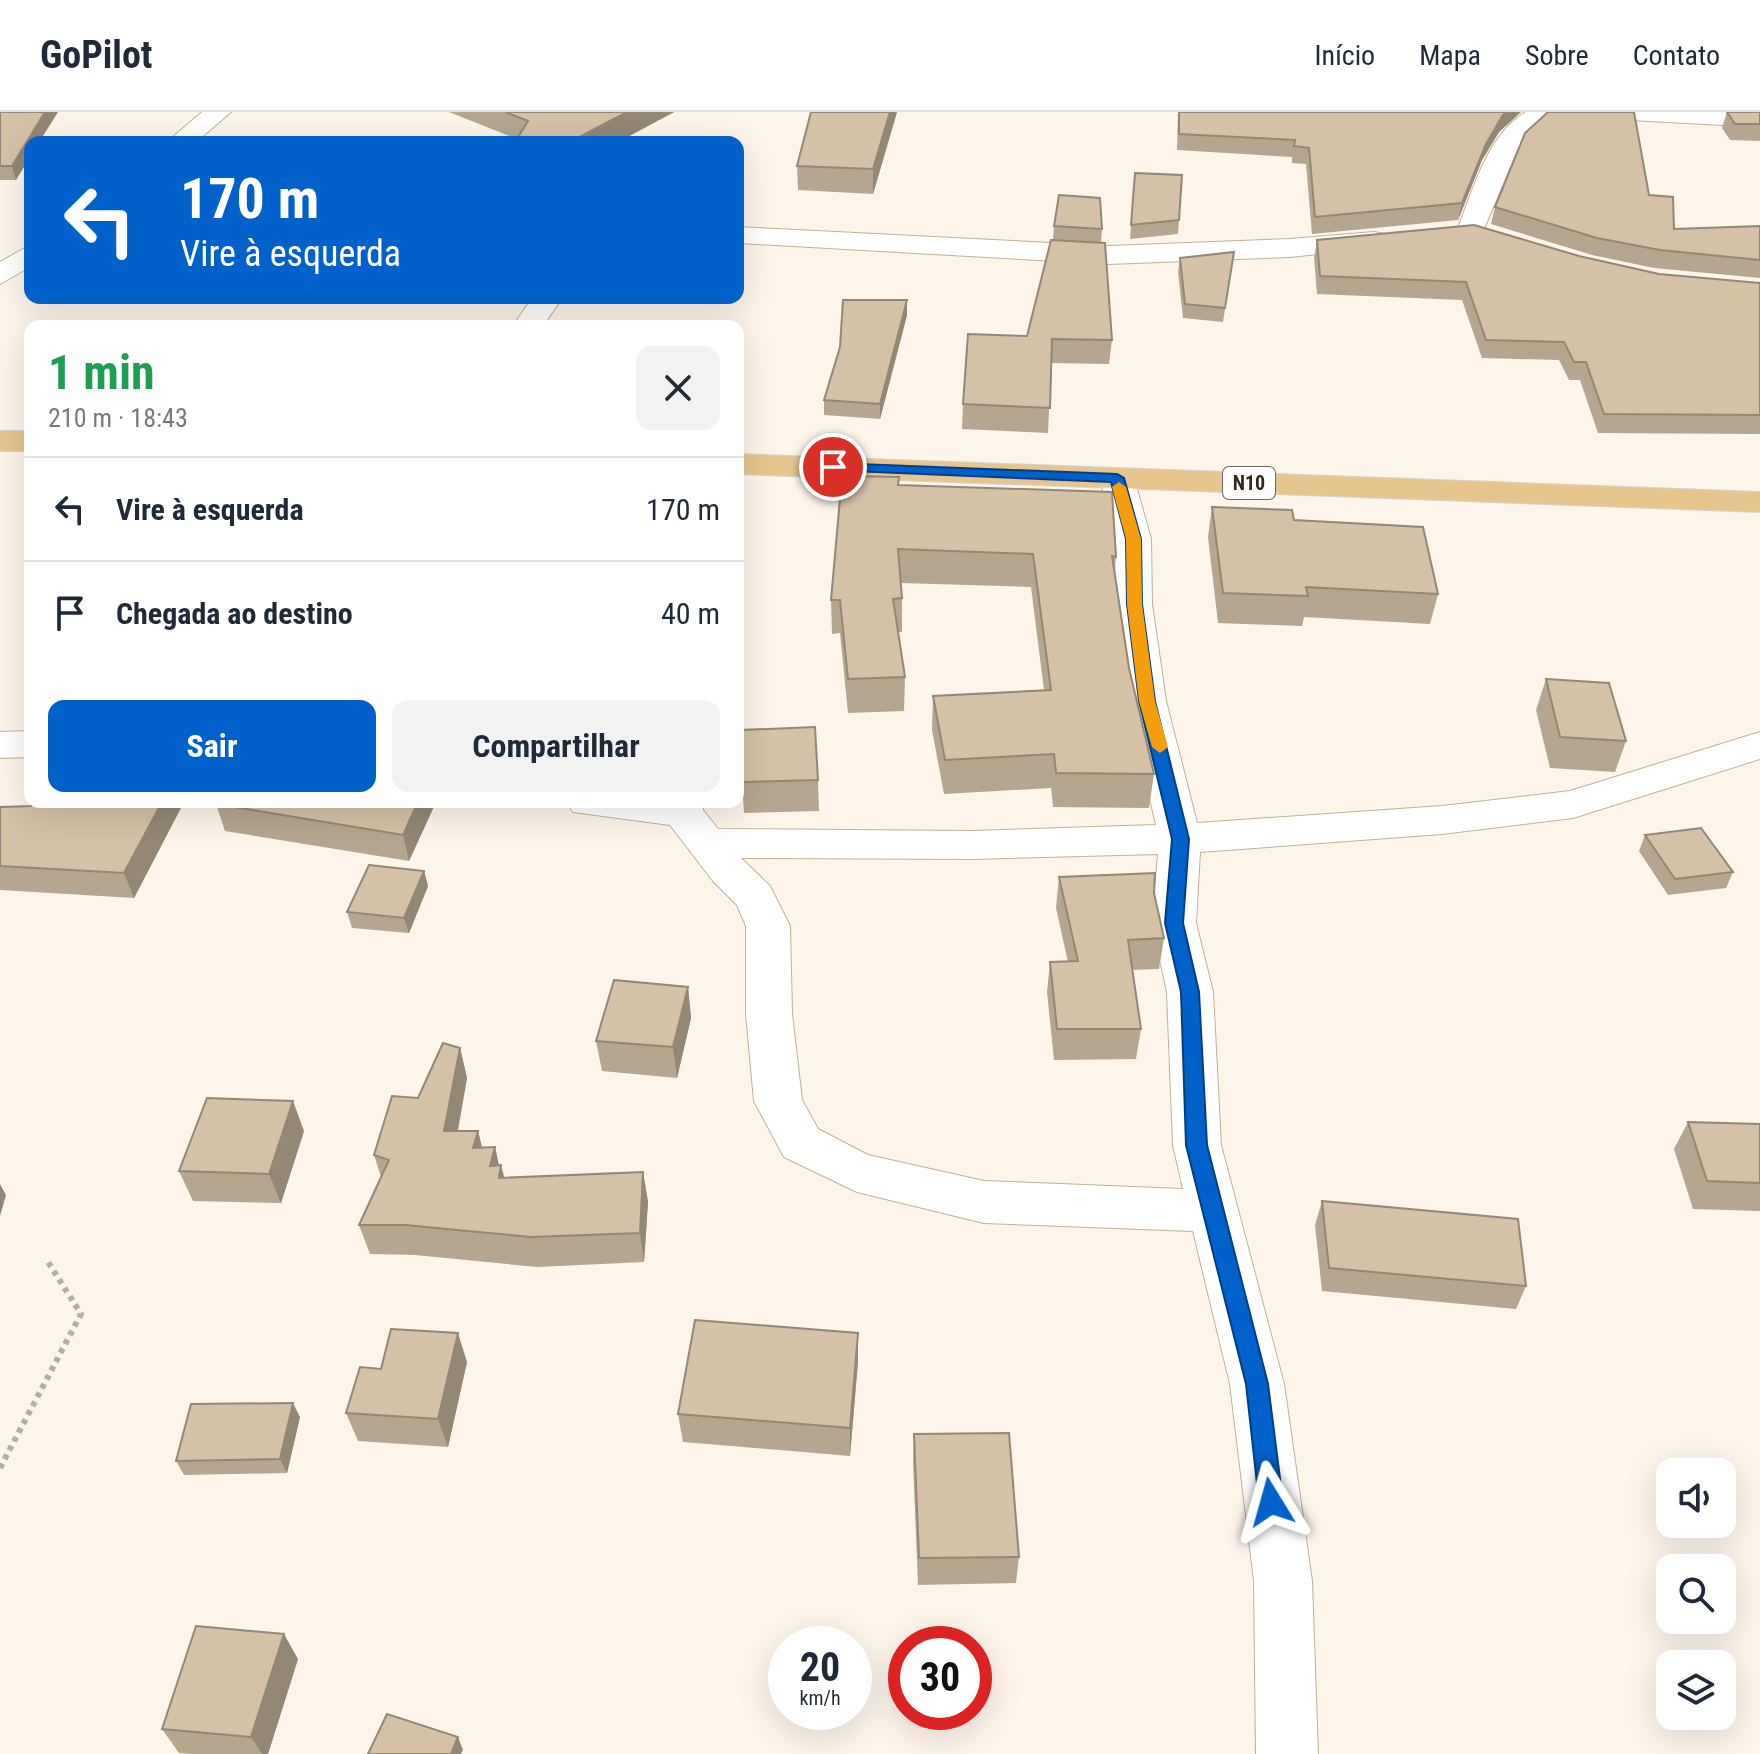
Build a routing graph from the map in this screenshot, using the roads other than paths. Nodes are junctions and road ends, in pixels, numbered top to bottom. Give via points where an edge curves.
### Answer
1 (218, 112) edge
2 (1544, 112) edge
3 (1630, 112) edge
4 (1760, 119) edge
5 (188, 136) edge
6 (1471, 232) edge
7 (744, 235) edge
8 (1397, 237) edge
9 (24, 258) edge
10 (0, 275) edge
11 (0, 441) edge
12 (24, 441) edge
13 (744, 464) edge
14 (1117, 478) junction
15 (1758, 505) edge
16 (24, 744) edge
17 (0, 745) edge
18 (1760, 745) edge
19 (624, 808) edge
20 (691, 819) edge
21 (1180, 839) junction
22 (1214, 1211) junction
23 (1287, 1754) edge

1 - 5 street
2 - 6 street via 1528,119 1511,137 1485,187
3 - 4 street
7 - 8 street via 1109,255 1290,248
9 - 10 street
11 - 12 main road
13 - 14 main road, N10
14 - 15 main road, N10
14 - 21 street via 1133,539 1134,604 1147,701
16 - 17 street
18 - 21 street via 1573,804 1442,820
19 - 20 street
20 - 21 street via 972,845
20 - 22 street via 755,897 768,926 769,1014 778,1101 801,1143 857,1172 984,1202
21 - 22 street via 1174,923 1190,992 1197,1145
22 - 23 street via 1257,1384 1283,1581

